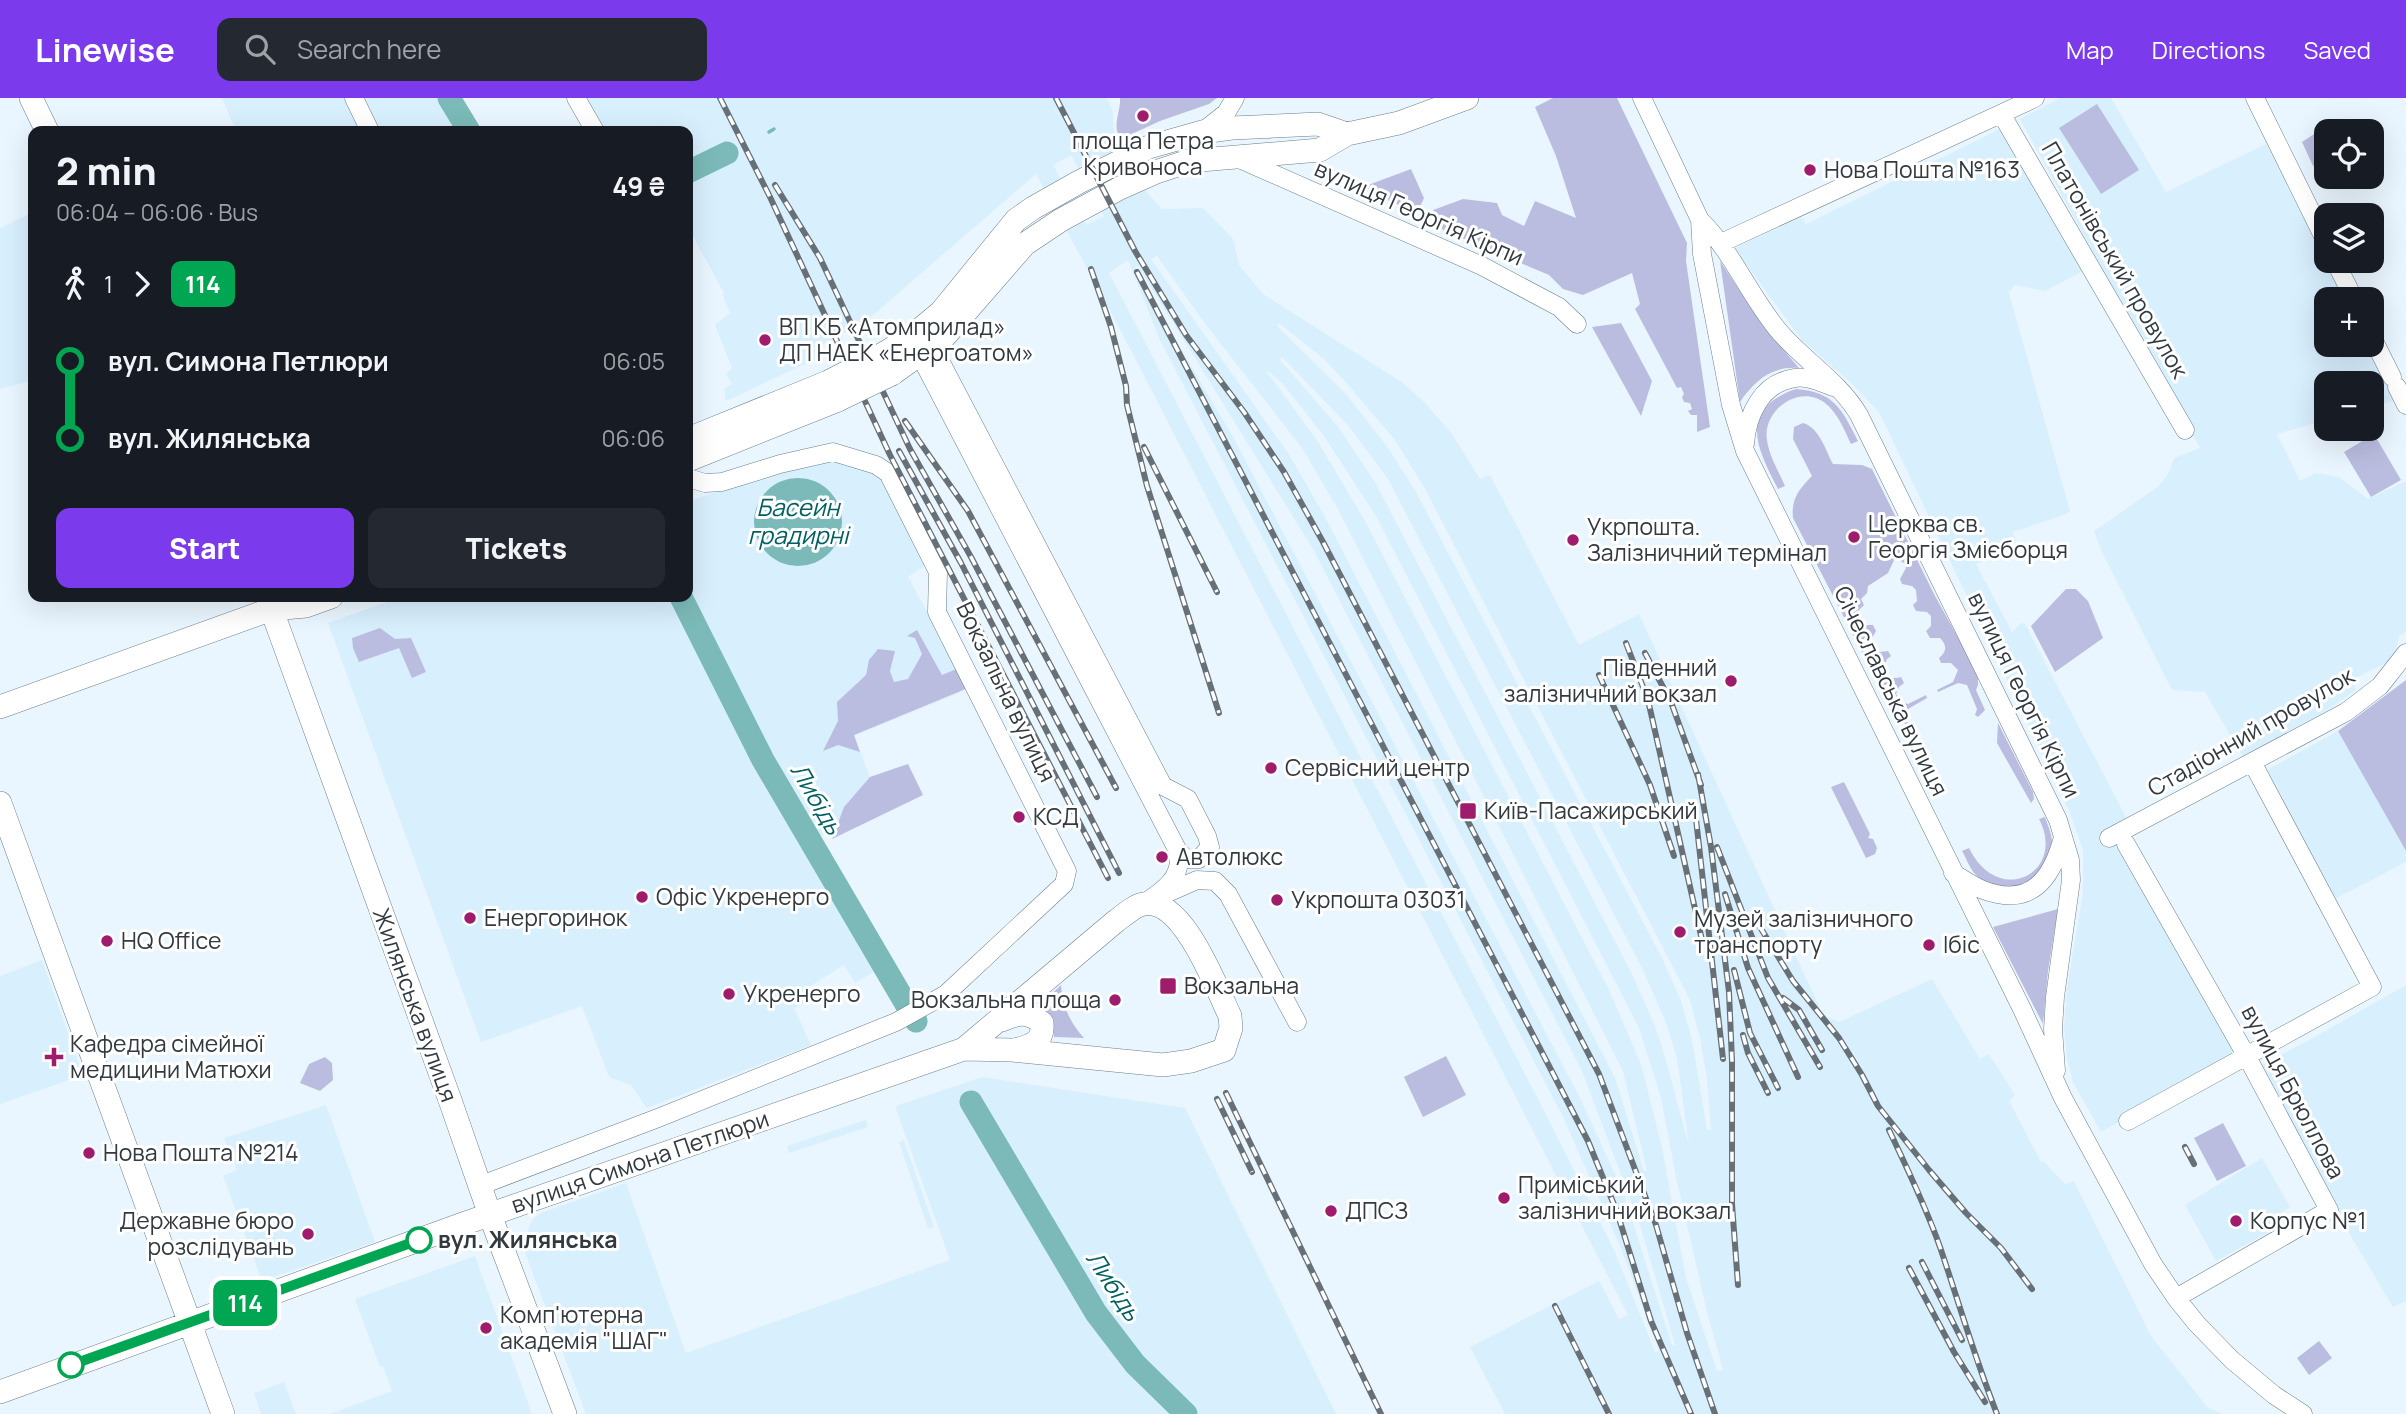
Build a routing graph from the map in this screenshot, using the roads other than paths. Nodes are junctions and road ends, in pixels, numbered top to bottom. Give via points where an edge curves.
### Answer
1 (31, 98) edge
2 (354, 98) edge
3 (576, 98) edge
4 (1235, 98) edge
5 (1468, 98) edge
6 (1642, 98) edge
7 (2035, 98) edge
8 (2255, 98) edge
9 (2002, 114) junction
10 (45, 126) edge
11 (368, 126) edge
12 (592, 126) edge
13 (1202, 132) junction
14 (1347, 134) junction
15 (1235, 157) junction
16 (2314, 218) edge
17 (1700, 219) junction
18 (1721, 243) junction
19 (1577, 324) dead end
20 (922, 342) junction
21 (2382, 357) edge
22 (1841, 390) junction
23 (833, 391) junction
24 (2406, 405) edge
25 (2185, 430) dead end
26 (693, 437) edge
27 (1745, 451) junction
28 (693, 458) edge
29 (693, 479) edge
30 (272, 602) edge
31 (275, 602) edge
32 (281, 602) edge
33 (317, 602) edge
34 (2406, 653) edge
35 (0, 707) edge
36 (2252, 762) junction
37 (1172, 792) junction
38 (0, 803) edge
39 (1160, 813) junction
40 (2064, 836) junction
41 (2118, 841) joint
42 (1178, 852) junction
43 (1953, 873) junction
44 (1151, 899) junction
45 (896, 1022) joint
46 (1297, 1022) dead end
47 (996, 1023) junction
48 (964, 1049) junction
49 (1012, 1050) junction
50 (2246, 1055) junction
51 (2063, 1098) junction
52 (2128, 1121) dead end
53 (479, 1186) junction
54 (489, 1215) junction
55 (2176, 1298) junction
56 (189, 1322) junction
57 (0, 1392) edge
58 (223, 1414) edge
59 (565, 1414) edge
60 (2303, 1414) edge

1 - 10 main road
2 - 11 street
3 - 12 street
4 - 13 street via 1226,113
5 - 14 main road via 1399,123
6 - 17 street, Січеславська вулиця
7 - 9 street
8 - 16 street
9 - 18 street
9 - 25 street, Платонівський провулок
13 - 14 main road via 1318,124
13 - 20 main road via 1163,142 1112,166 1016,220
14 - 15 main road via 1320,150
15 - 19 street, вулиця Георгія Кірпи via 1482,266 1559,307
15 - 20 main road via 1174,164 1061,220 1025,244 982,296
17 - 18 street, вулиця Георгія Кірпи
17 - 27 street, Січеславська вулиця via 1702,254 1731,405
18 - 22 street, вулиця Георгія Кірпи via 1779,331
20 - 23 main road, bridge
20 - 37 street via 1163,786
20 - 39 street
21 - 24 street
22 - 27 street via 1805,379 1782,382 1762,397 1748,418
22 - 40 street, вулиця Георгія Кірпи via 1876,447
23 - 26 main road
23 - 28 main road
27 - 43 street, Січеславська вулиця
29 - 45 street, Вокзальна вулиця via 722,482 834,452 876,464 887,473 938,572 937,612 1067,871 1065,884 955,986
30 - 35 main road
31 - 53 main road, Жилянська вулиця
32 - 33 main road via 306,606
34 - 36 street, Стадіонний провулок via 2380,686 2346,712
36 - 41 street, Стадіонний провулок
36 - 50 street via 2372,988
37 - 39 street via 1159,802
37 - 42 street via 1188,799 1209,841 1208,852 1199,859 1187,859
38 - 56 main road
39 - 42 street
40 - 43 street via 2051,873 2030,891 1997,894
40 - 51 street, вулиця Георгія Кірпи via 2071,880 2053,1029
41 - 50 street, вулиця Брюллова
42 - 44 street via 1178,871
43 - 51 street, Січеславська вулиця
44 - 46 street via 1197,880 1215,881 1228,894
44 - 47 main road via 1116,921
44 - 49 main road via 1170,911 1188,933 1230,1016 1224,1050 1163,1065
45 - 53 street, вулиця Симона Петлюри
47 - 48 main road
47 - 49 main road via 1027,1013 1042,1023 1040,1039
48 - 49 main road
48 - 54 main road, вулиця Симона Петлюри
50 - 52 street
50 - 55 street, вулиця Брюллова via 2329,1210
51 - 55 street
53 - 54 main road, Жилянська вулиця
54 - 56 main road, вулиця Симона Петлюри
54 - 59 main road, Жилянська вулиця
55 - 60 street via 2232,1360
56 - 57 main road, вулиця Симона Петлюри
56 - 58 main road

